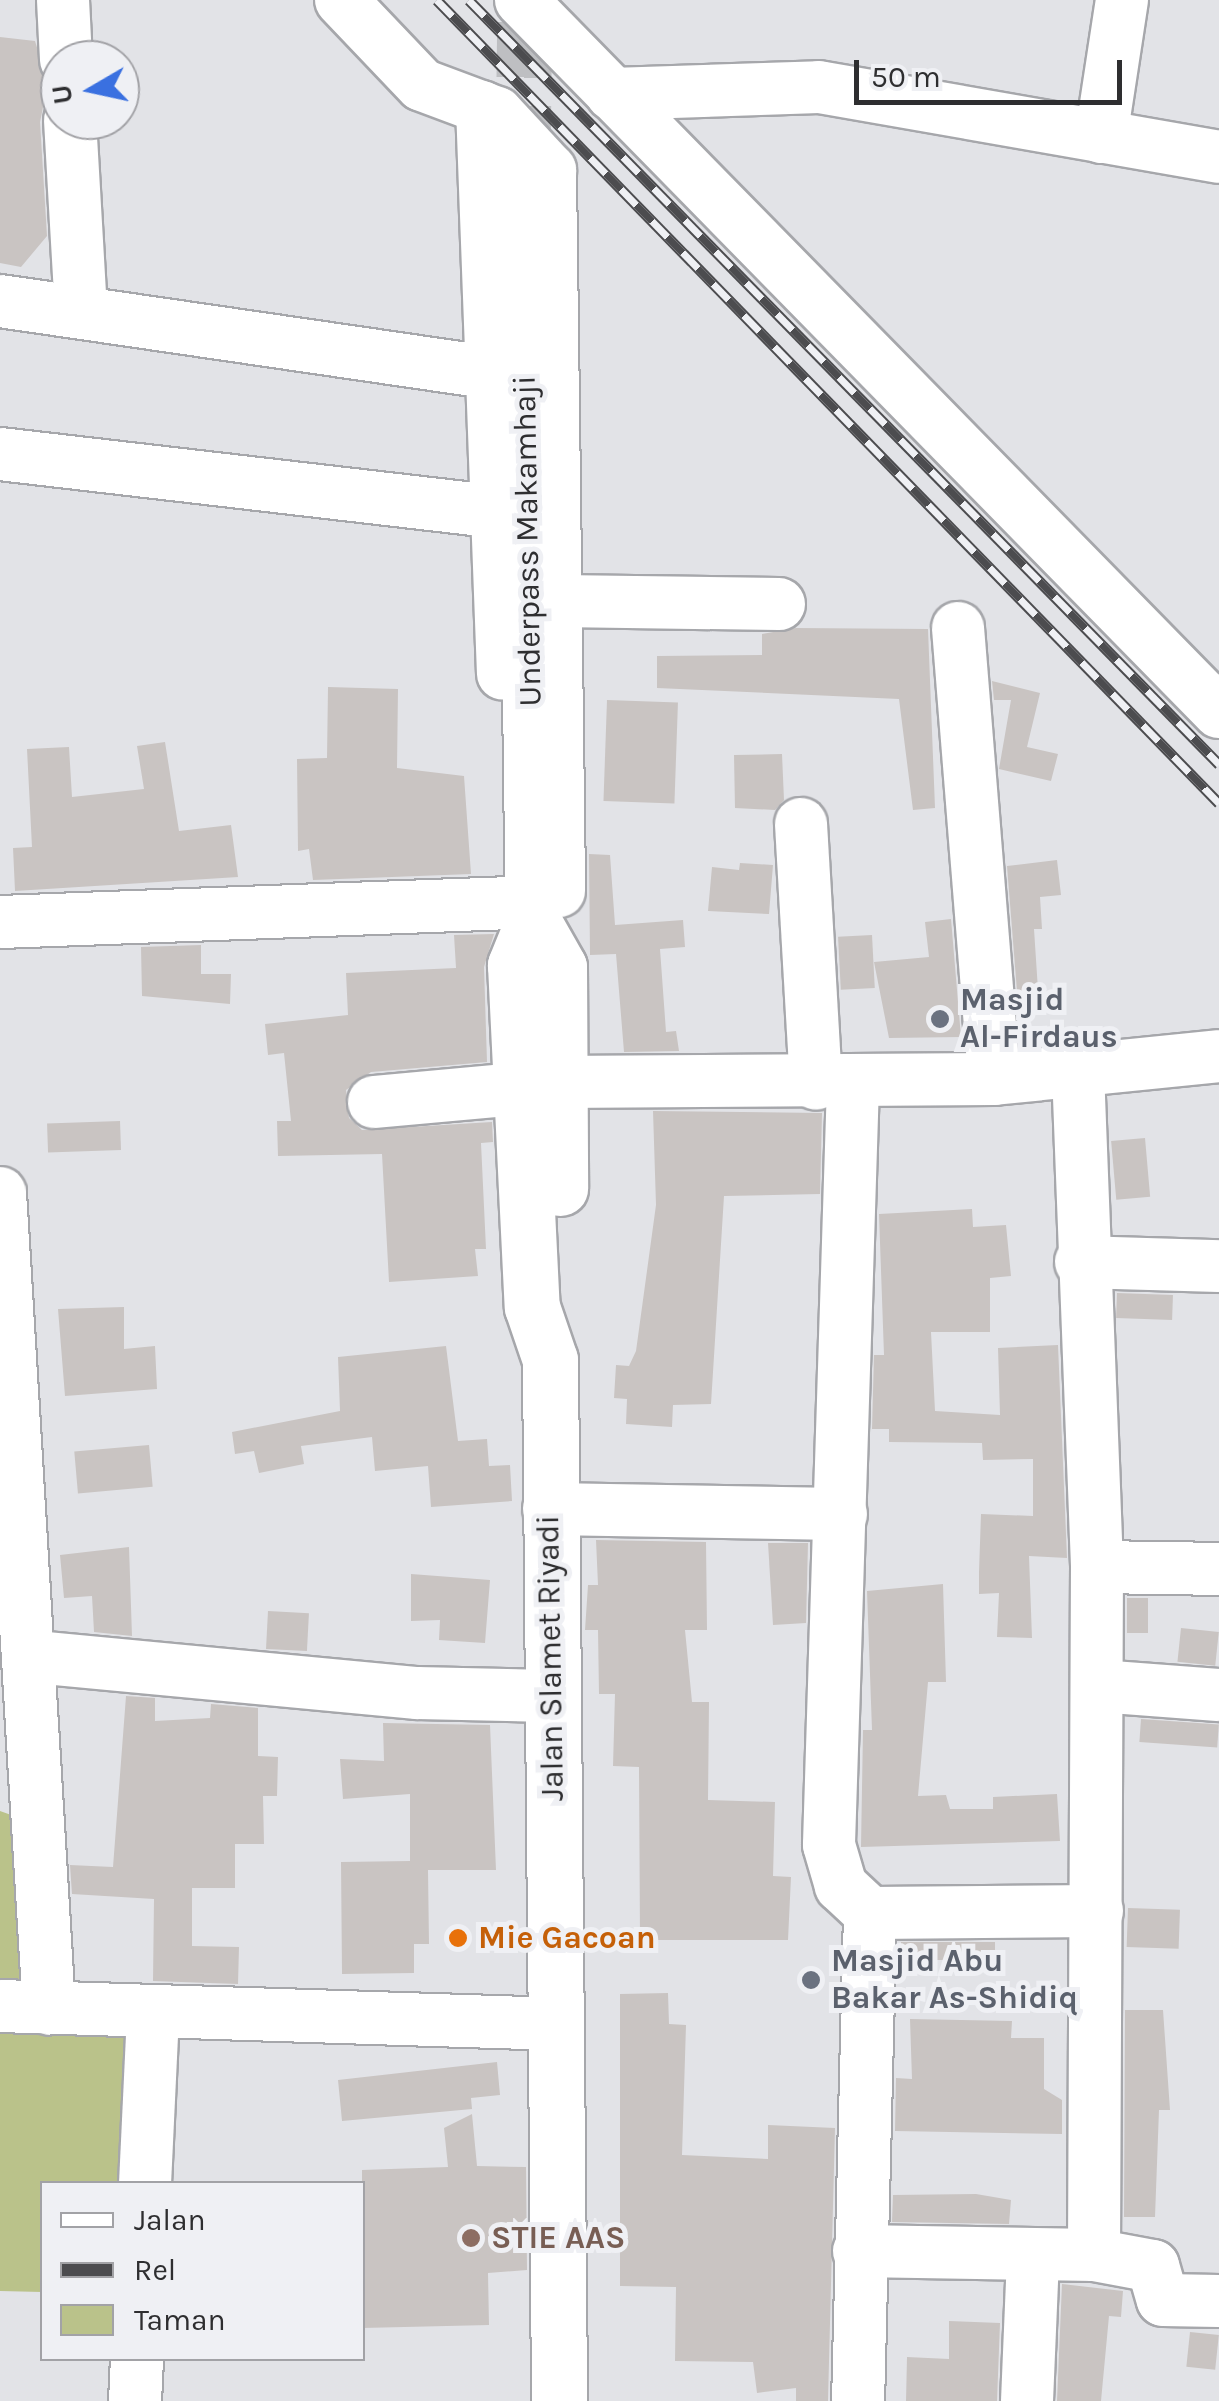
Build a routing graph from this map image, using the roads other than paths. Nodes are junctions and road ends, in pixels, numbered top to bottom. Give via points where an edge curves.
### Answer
1 (62, 0) edge
2 (341, 0) edge
3 (521, 0) edge
4 (1122, 0) edge
5 (557, 18) edge
6 (65, 40) edge
7 (612, 94) junction
8 (482, 107) junction
9 (1101, 137) junction
10 (71, 140) edge
11 (1219, 157) edge
12 (524, 160) tunnel mouth
13 (0, 300) edge
14 (81, 311) junction
15 (493, 372) junction
16 (0, 454) edge
17 (498, 512) junction
18 (558, 600) junction
19 (780, 604) dead end
20 (958, 628) dead end
21 (1219, 712) edge
22 (801, 824) dead end
23 (0, 922) edge
24 (529, 939) junction
25 (1219, 1056) edge
26 (1078, 1071) junction
27 (994, 1080) junction
28 (834, 1084) junction
29 (538, 1085) junction
30 (374, 1102) dead end
31 (0, 1194) edge
32 (1081, 1262) junction
33 (1219, 1266) edge
34 (550, 1509) junction
35 (840, 1514) junction
36 (1097, 1567) junction
37 (1219, 1569) edge
38 (35, 1657) junction
39 (1098, 1686) junction
40 (1219, 1695) edge
41 (550, 1696) junction
42 (1097, 1911) junction
43 (870, 1912) junction
44 (25, 2008) edge
45 (153, 2016) junction
46 (558, 2024) junction
47 (145, 2181) edge
48 (859, 2250) junction
49 (1032, 2255) junction
50 (1094, 2255) junction
51 (1219, 2301) edge
52 (137, 2361) edge
53 (135, 2401) edge
54 (559, 2401) edge
55 (858, 2401) edge
56 (1028, 2401) edge

1 - 6 street
2 - 8 street via 422,84
3 - 5 street
4 - 9 street
5 - 7 street
7 - 9 street via 820,87
7 - 21 street
8 - 15 street
8 - 18 street via 550,170
9 - 11 street
10 - 14 street
12 - 24 main road, Underpass Makamhaji
13 - 14 street
14 - 15 street
15 - 17 street
16 - 17 street
17 - 24 street
18 - 19 street
18 - 24 street
20 - 27 street
22 - 28 street
23 - 24 street
24 - 29 main road, Underpass Makamhaji
25 - 26 street
26 - 27 street
26 - 32 street
27 - 28 street
28 - 29 street
28 - 35 street
29 - 30 street
29 - 34 main road, Jalan Slamet Riyadi via 562,1304 550,1360
31 - 38 street
32 - 33 street
32 - 36 street
34 - 35 street
34 - 41 main road, Jalan Slamet Riyadi
35 - 43 street via 829,1845 841,1886
36 - 37 street
36 - 39 street
38 - 41 street via 417,1693
38 - 44 street
39 - 40 street
39 - 42 street
41 - 46 main road, Jalan Slamet Riyadi
42 - 43 street
42 - 50 street
43 - 48 street
44 - 45 street
45 - 46 street
45 - 47 street
46 - 54 main road, Jalan Slamet Riyadi
48 - 49 street
48 - 55 street
49 - 50 street
49 - 56 street
50 - 51 street via 1152,2266 1163,2300
52 - 53 street

